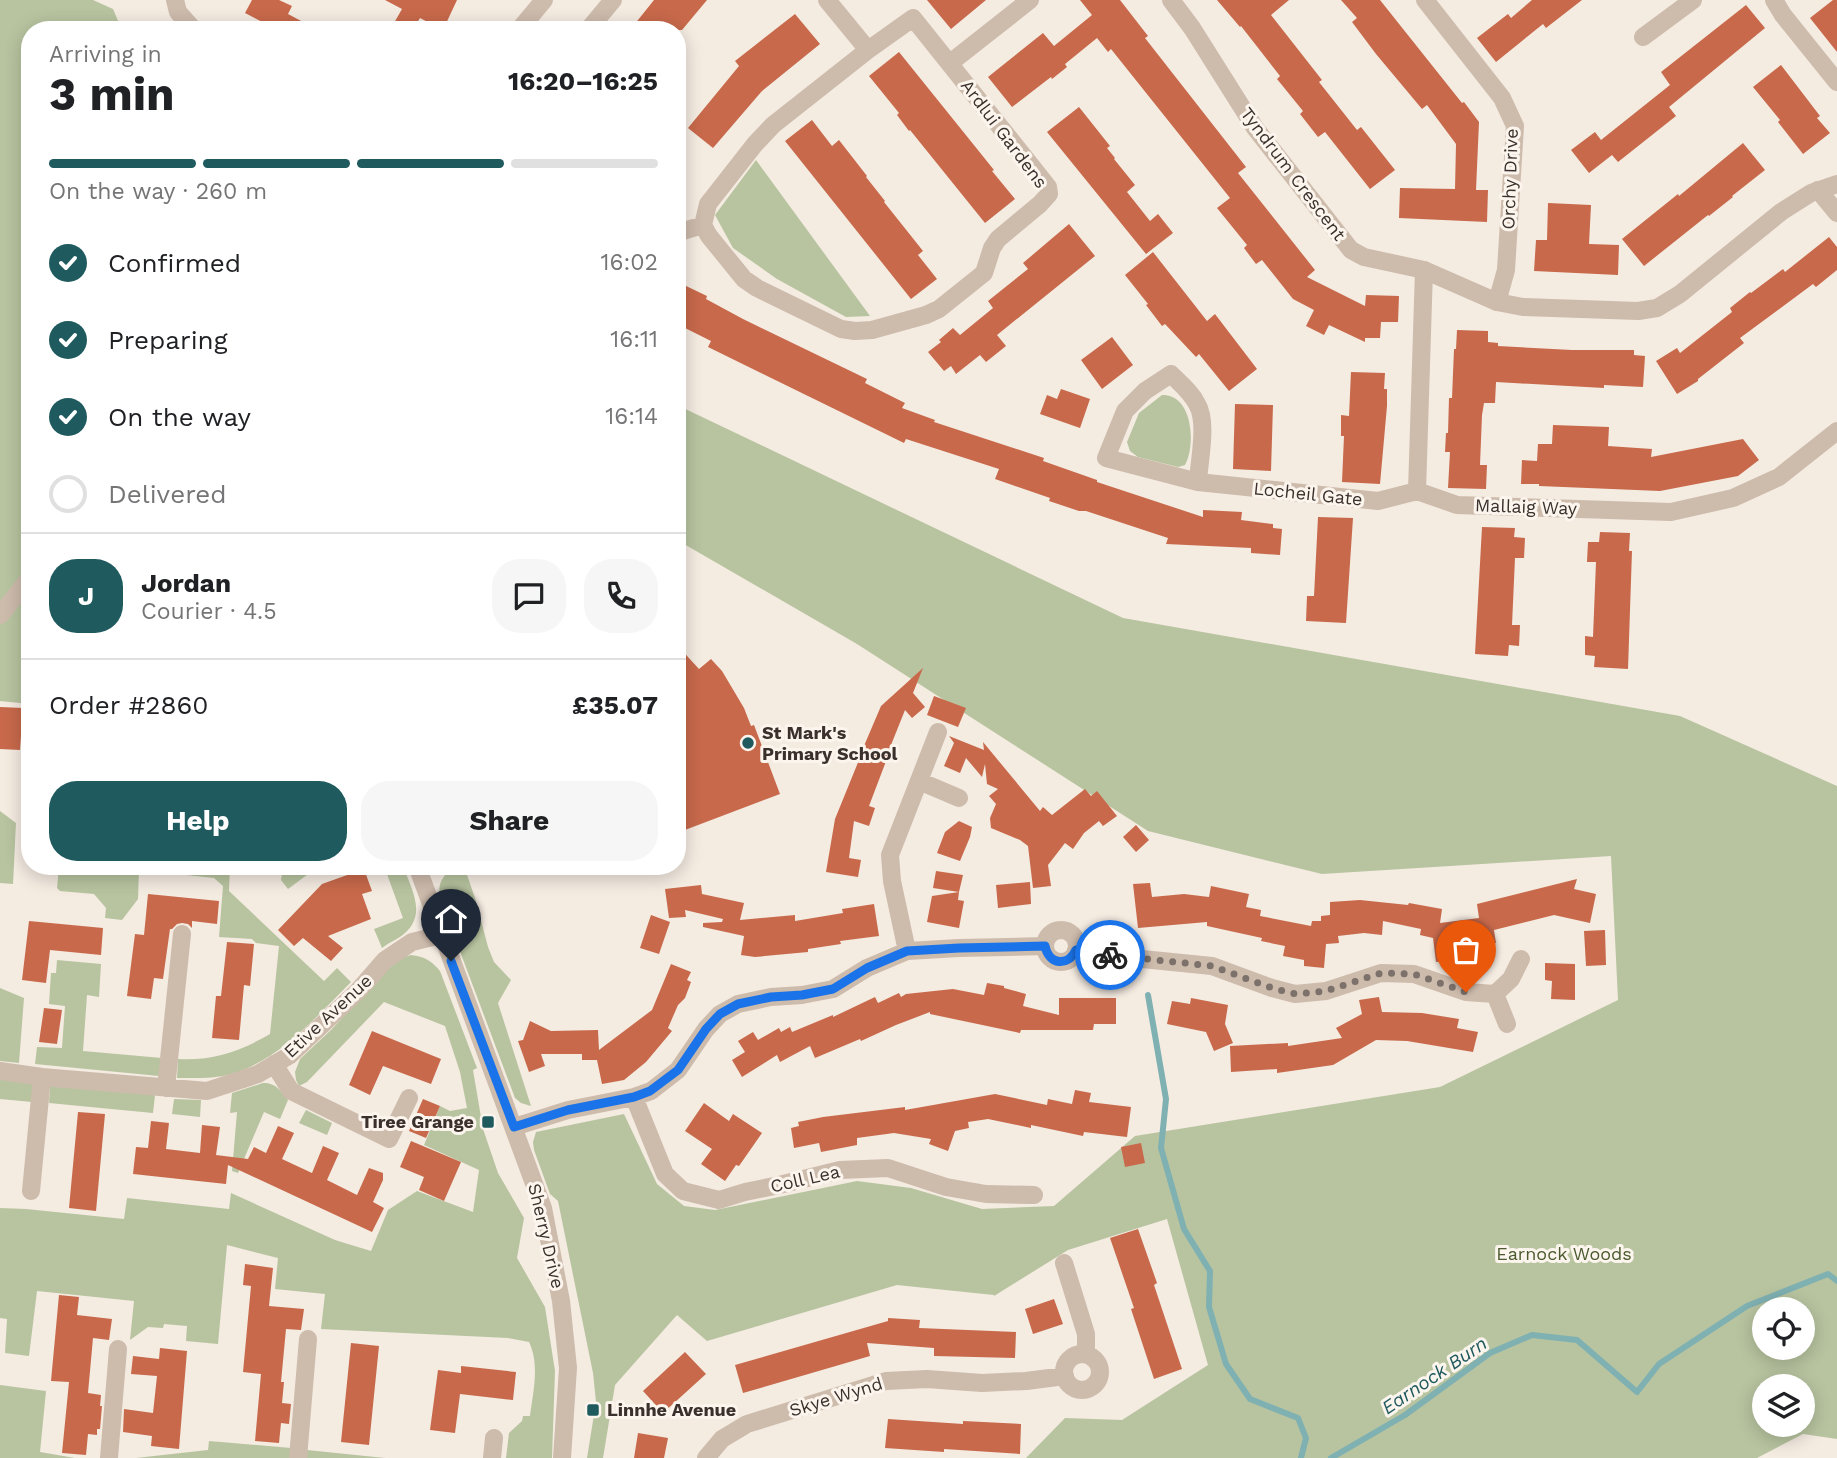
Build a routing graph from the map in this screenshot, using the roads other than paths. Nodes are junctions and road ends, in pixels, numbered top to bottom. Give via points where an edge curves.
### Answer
1 (175, 0) edge
2 (544, 0) edge
3 (612, 0) edge
4 (827, 0) edge
5 (1030, 0) edge
6 (1171, 0) edge
7 (1425, 0) edge
8 (1693, 0) edge
9 (1774, 0) edge
10 (186, 21) edge
11 (526, 21) edge
12 (594, 21) edge
13 (1643, 37) dead end
14 (868, 50) junction
15 (950, 63) junction
16 (1837, 82) edge
17 (1837, 184) edge
18 (1818, 190) junction
19 (1837, 213) edge
20 (703, 225) junction
21 (686, 230) edge
22 (1424, 270) junction
23 (1497, 302) junction
24 (1837, 431) edge
25 (1198, 482) junction
26 (1417, 491) junction
27 (21, 589) edge
28 (0, 615) edge
29 (938, 732) dead end
30 (919, 781) junction
31 (959, 798) dead end
32 (419, 875) edge
33 (182, 934) dead end
34 (441, 935) junction
35 (907, 951) junction
36 (1521, 959) dead end
37 (1494, 994) junction
38 (1507, 1024) dead end
39 (274, 1064) junction
40 (0, 1072) edge
41 (42, 1077) junction
42 (166, 1088) junction
43 (409, 1097) dead end
44 (634, 1097) junction
45 (514, 1127) junction
46 (31, 1191) dead end
47 (1034, 1195) dead end
48 (1064, 1263) dead end
49 (308, 1339) dead end
50 (118, 1349) dead end
51 (1086, 1354) junction
52 (1065, 1376) junction
53 (494, 1438) dead end
54 (110, 1458) edge
55 (298, 1458) edge
56 (492, 1458) edge
57 (562, 1458) edge
58 (706, 1458) edge

1 - 10 street
2 - 11 street
3 - 12 street
4 - 14 street
5 - 15 street, Ardlui Gardens
6 - 22 street, Tyndrum Crescent via 1255,128 1351,250
7 - 23 street, Orchy Drive via 1502,98 1515,126 1506,270
8 - 13 street
9 - 16 street
14 - 15 street, Ardlui Gardens via 913,18
14 - 20 street, Ardlui Gardens via 755,144 708,204
15 - 20 street, Ardlui Gardens via 1049,194 998,239 984,274 939,309 872,330 841,329 744,279
17 - 18 street, Tyndrum Crescent
18 - 19 street
18 - 23 street, Tyndrum Crescent via 1781,212 1657,308 1620,311
20 - 21 street
22 - 23 street, Tyndrum Crescent
22 - 26 street
24 - 26 street, Mallaig Way via 1779,477 1733,498 1671,512 1457,505
25 - 25 street, Locheil Gate via 1203,422 1199,406 1171,374 1125,411 1106,458
25 - 26 street, Locheil Gate via 1378,501
27 - 28 street
29 - 30 street
30 - 31 street
30 - 35 street via 890,855
32 - 34 street, Sherry Drive
33 - 42 street
34 - 39 street, Etive Avenue via 412,942 385,960 290,1055
34 - 45 street, Sherry Drive
35 - 37 street via 1045,946 1055,961 1071,958 1076,950 1212,966 1296,994 1326,991 1381,973 1414,974 1466,992
35 - 44 street via 833,989 738,1004 720,1014 678,1070
36 - 37 street via 1511,979
37 - 38 street
39 - 42 street, Etive Avenue via 207,1091
39 - 43 street via 290,1091 389,1139
40 - 41 street, Etive Avenue
41 - 42 street, Etive Avenue
41 - 46 street
44 - 45 street
44 - 47 street, Coll Lea via 665,1174 683,1191 719,1200 840,1170 888,1168 986,1194
45 - 57 street, Sherry Drive via 543,1208 561,1301 568,1368
48 - 51 street, Skye Wynd via 1086,1334
49 - 55 street
50 - 54 street
51 - 52 street via 1069,1359
51 - 52 street, Skye Wynd via 1099,1364 1097,1382 1079,1390
52 - 58 street, Skye Wynd via 982,1383 886,1381 747,1424 722,1439
53 - 56 street

